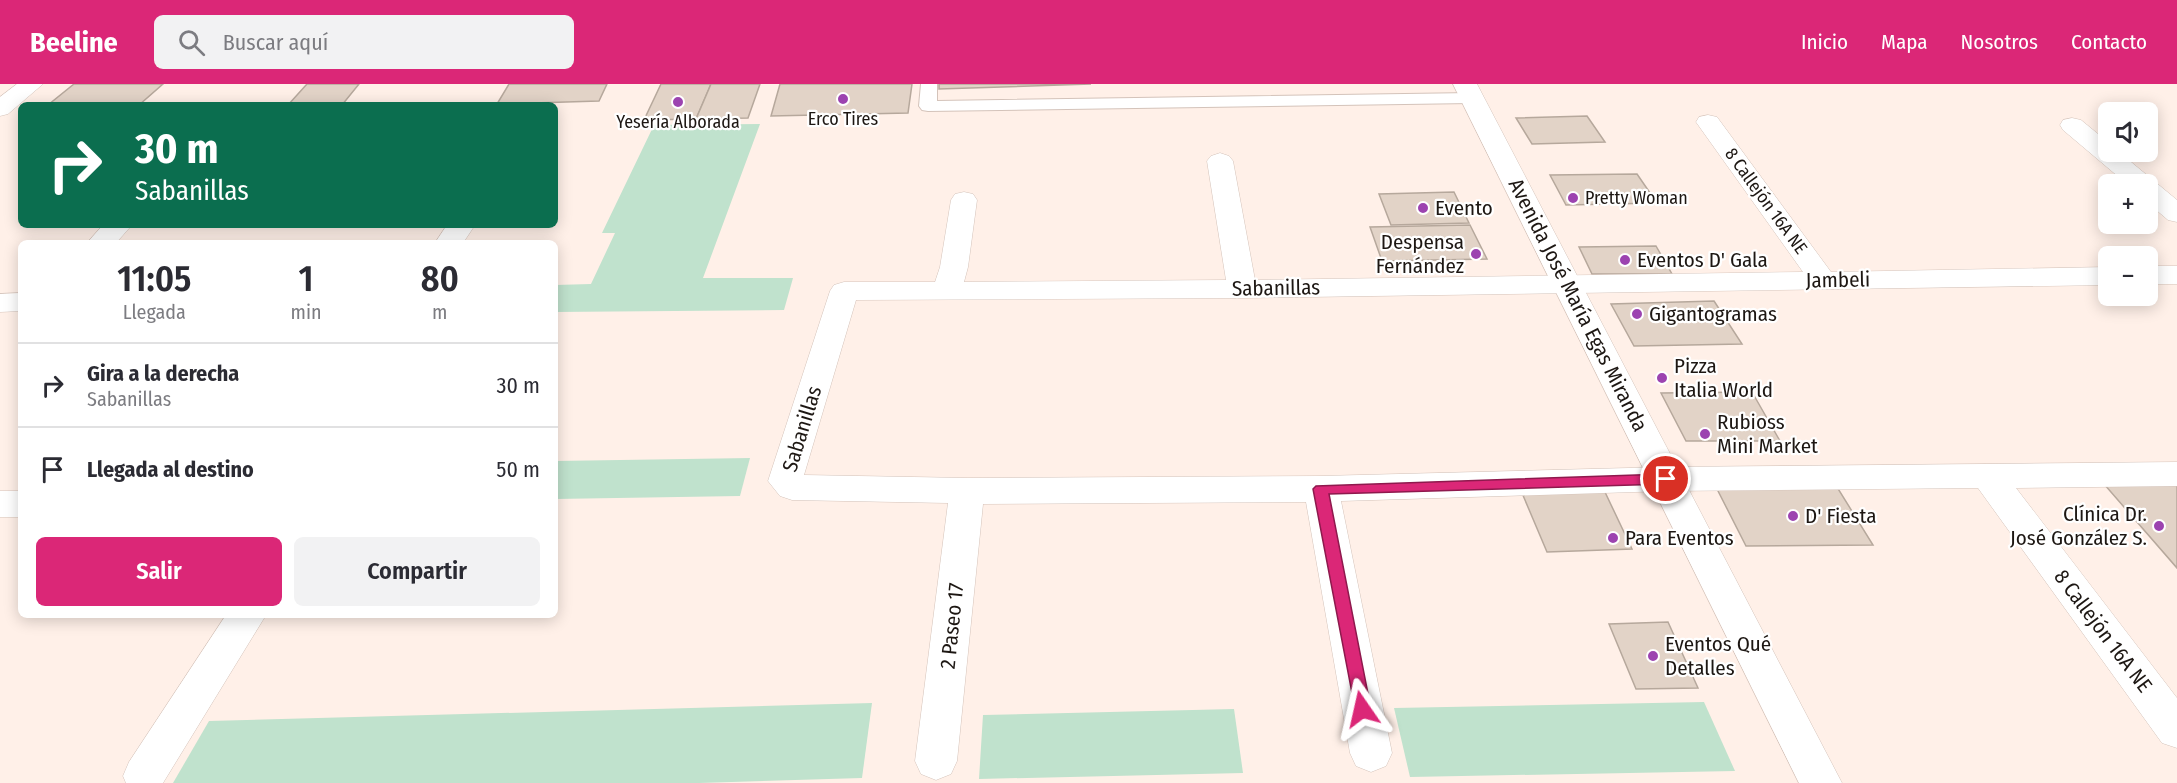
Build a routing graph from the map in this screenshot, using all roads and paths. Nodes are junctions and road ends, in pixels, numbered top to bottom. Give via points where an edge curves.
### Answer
1 (31, 84) edge
2 (929, 84) edge
3 (1468, 88) edge
4 (1185, 92) edge
5 (0, 109) edge
6 (1708, 122) dead end
7 (2072, 125) dead end
8 (1220, 161) dead end
9 (2130, 174) edge
10 (2158, 198) edge
11 (964, 200) dead end
12 (2177, 214) edge
13 (115, 228) edge
14 (103, 240) edge
15 (2158, 275) edge
16 (2177, 275) edge
17 (2098, 276) edge
18 (1823, 280) junction
19 (1567, 284) junction
20 (1242, 289) junction
21 (947, 290) junction
22 (18, 302) edge
23 (0, 303) edge
24 (2177, 474) edge
25 (1987, 475) junction
26 (1666, 479) junction
27 (1321, 489) junction
28 (967, 491) junction
29 (0, 504) edge
30 (18, 504) edge
31 (245, 618) edge
32 (2177, 730) edge
33 (1371, 753) dead end
34 (936, 761) dead end
35 (144, 776) dead end
36 (1821, 783) edge

1 - 5 street
2 - 4 lane via 928,106
3 - 4 lane
3 - 19 street, Avenida José María Egas Miranda
6 - 18 street, 8 Callejón 16A NE
7 - 9 street
8 - 20 street
10 - 12 street
11 - 21 street
13 - 14 street
15 - 16 street
17 - 18 street, Jambeli
18 - 19 street, Jambeli
19 - 20 street, Sabanillas
19 - 26 street, Avenida José María Egas Miranda
20 - 21 street, Sabanillas
21 - 28 street, Sabanillas via 844,291 785,481 792,487
22 - 23 street
24 - 25 street
25 - 26 street
25 - 32 street, 8 Callejón 16A NE
26 - 27 street, Sabanillas
26 - 36 street, Avenida José María Egas Miranda
27 - 28 street, Sabanillas
27 - 33 street
28 - 34 street, 2 Paseo 17
29 - 30 street
31 - 35 street

